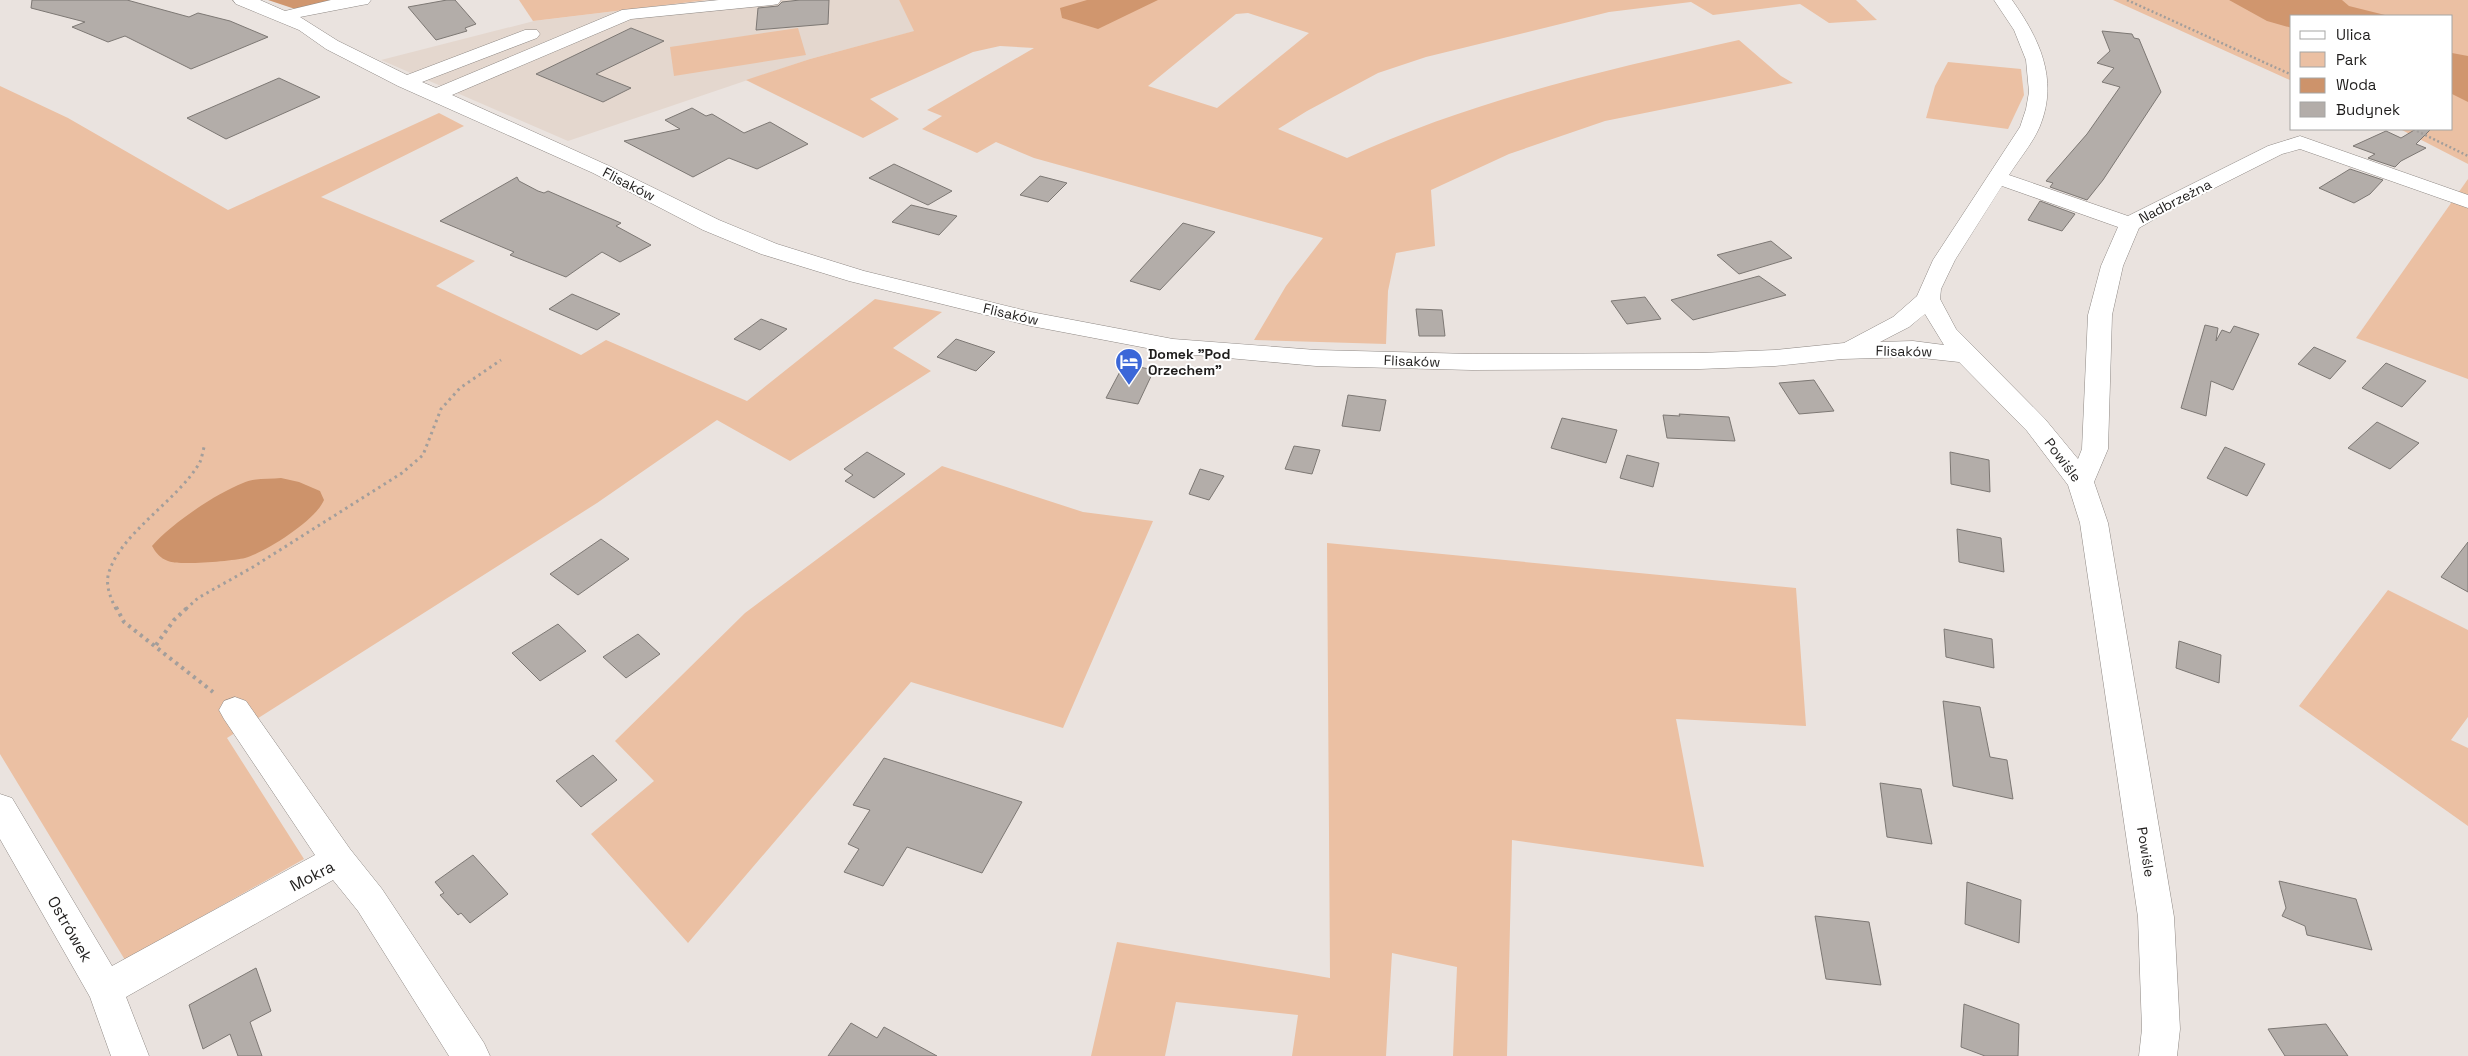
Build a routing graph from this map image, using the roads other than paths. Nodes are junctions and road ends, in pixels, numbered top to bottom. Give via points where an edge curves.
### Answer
1 (242, 0) edge
2 (362, 0) edge
3 (772, 0) edge
4 (2003, 0) edge
5 (284, 16) junction
6 (531, 34) dead end
7 (405, 82) junction
8 (436, 95) junction
9 (1998, 178) junction
10 (2468, 202) edge
11 (2130, 224) junction
12 (1928, 299) junction
13 (1842, 351) junction
14 (1966, 355) junction
15 (2081, 482) junction
16 (235, 710) road end
17 (0, 808) edge
18 (338, 860) junction
19 (105, 989) junction
20 (130, 1056) edge
21 (471, 1056) edge
22 (2158, 1056) edge

1 - 5 street, Flisaków
2 - 5 street
3 - 8 street via 628,14
4 - 9 street via 2032,45 2039,87 2037,108 2030,127
5 - 7 street, Flisaków
6 - 7 street
7 - 8 street, Flisaków
8 - 13 street, Flisaków via 600,169 711,225 770,249 857,276 1099,333 1173,346 1254,354 1472,362 1700,361
9 - 11 street
9 - 12 street via 1944,260
10 - 11 street, Nadbrzeżna via 2300,142 2275,150
11 - 15 street, Nadbrzeżna via 2112,266 2100,315 2094,450
12 - 13 street, Flisaków via 1901,322
12 - 14 street, Powiśle via 1946,332
13 - 14 street, Flisaków via 1913,349
14 - 15 street, Powiśle via 2036,426
15 - 22 street, Powiśle via 2094,523 2106,589 2156,917 2161,1029
16 - 18 street
17 - 19 street, Ostrówek
18 - 19 street, Mokra
18 - 21 street, Mokra via 370,900
19 - 20 street, Ostrówek

